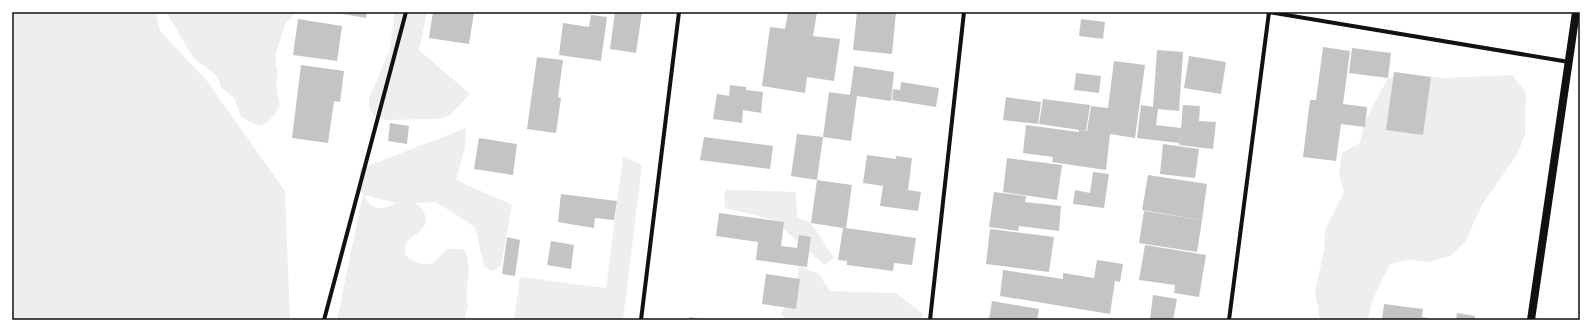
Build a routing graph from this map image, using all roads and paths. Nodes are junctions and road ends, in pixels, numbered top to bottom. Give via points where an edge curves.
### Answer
1 (406, 12) edge
2 (679, 12) edge
3 (964, 12) edge
4 (1268, 12) edge
5 (1576, 12) edge
6 (1569, 62) junction
7 (324, 320) edge
8 (641, 320) edge
9 (930, 320) edge
10 (1229, 320) edge
11 (1532, 320) edge

1 - 7 street
2 - 8 street
3 - 9 street
4 - 6 street
4 - 10 street
5 - 6 main road
6 - 11 main road

